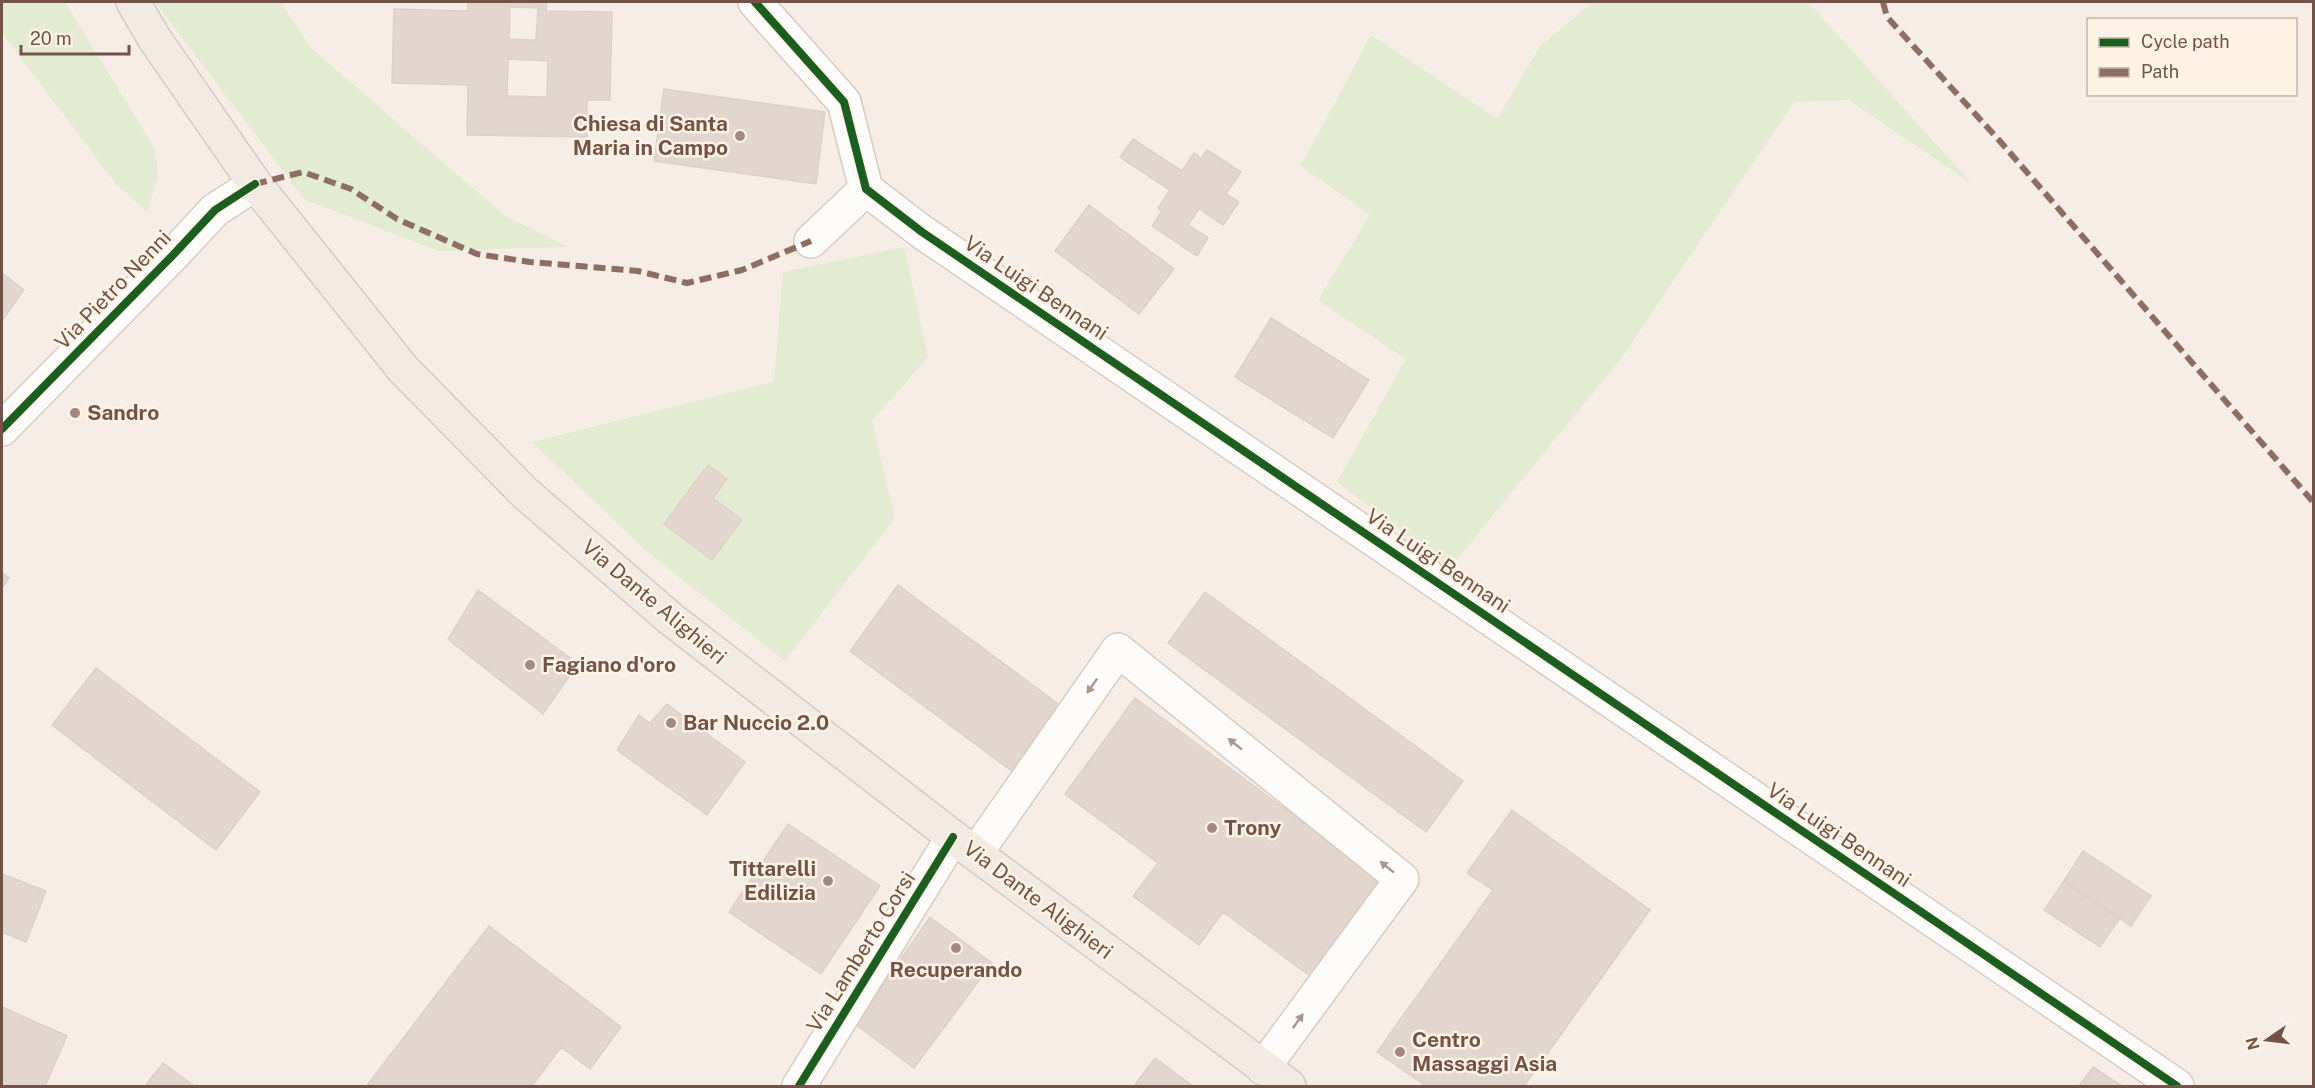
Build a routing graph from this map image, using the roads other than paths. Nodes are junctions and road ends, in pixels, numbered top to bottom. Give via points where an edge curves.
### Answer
1 (133, 2) edge
2 (755, 2) edge
3 (255, 184) junction
4 (866, 189) junction
5 (811, 241) dead end
6 (2, 429) edge
7 (964, 845) junction
8 (1276, 1077) edge
9 (799, 1086) edge
10 (2177, 1086) edge

1 - 3 main road, Via Dante Alighieri
2 - 4 street via 844,102
3 - 6 street, Via Pietro Nenni via 215,210
3 - 7 main road, Via Dante Alighieri via 403,369 525,493 671,619
4 - 5 street
4 - 10 street, Via Luigi Bennani via 922,232
7 - 8 main road, Via Dante Alighieri
8 -> 7 street, Via Lamberto Corsi via 1402,879 1118,650
7 - 9 street, Via Lamberto Corsi

